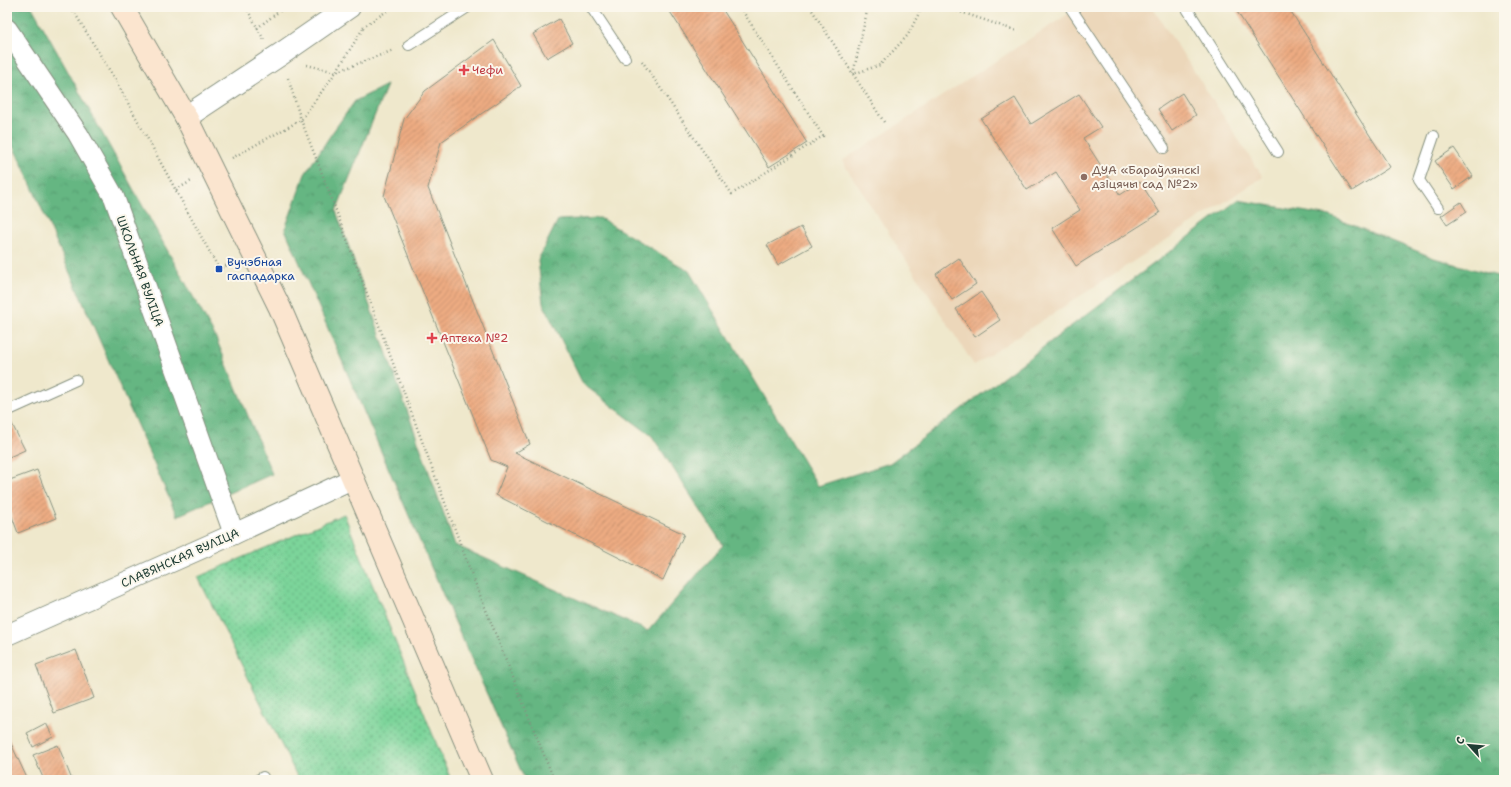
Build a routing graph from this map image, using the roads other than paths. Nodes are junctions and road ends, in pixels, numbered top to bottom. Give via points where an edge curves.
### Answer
1 (122, 7) edge
2 (348, 7) edge
3 (468, 7) edge
4 (591, 7) edge
5 (1070, 7) edge
6 (1186, 7) edge
7 (7, 29) edge
8 (409, 45) road end
9 (625, 58) dead end
10 (186, 117) junction
11 (1434, 136) dead end
12 (1164, 148) dead end
13 (1278, 152) dead end
14 (1438, 208) dead end
15 (76, 380) dead end
16 (7, 412) edge
17 (352, 479) junction
18 (234, 534) junction
19 (7, 635) edge
20 (482, 780) edge

1 - 10 main road
2 - 10 street
3 - 8 lane
4 - 9 lane
5 - 12 lane
6 - 13 lane
7 - 18 street, ШКОЛЬНАЯ ВУЛІЦА via 78,134 114,197
10 - 17 main road via 280,308
11 - 14 lane via 1419,180
15 - 16 lane
17 - 18 street, СЛАВЯНСКАЯ ВУЛІЦА
17 - 20 main road
18 - 19 street, СЛАВЯНСКАЯ ВУЛІЦА

